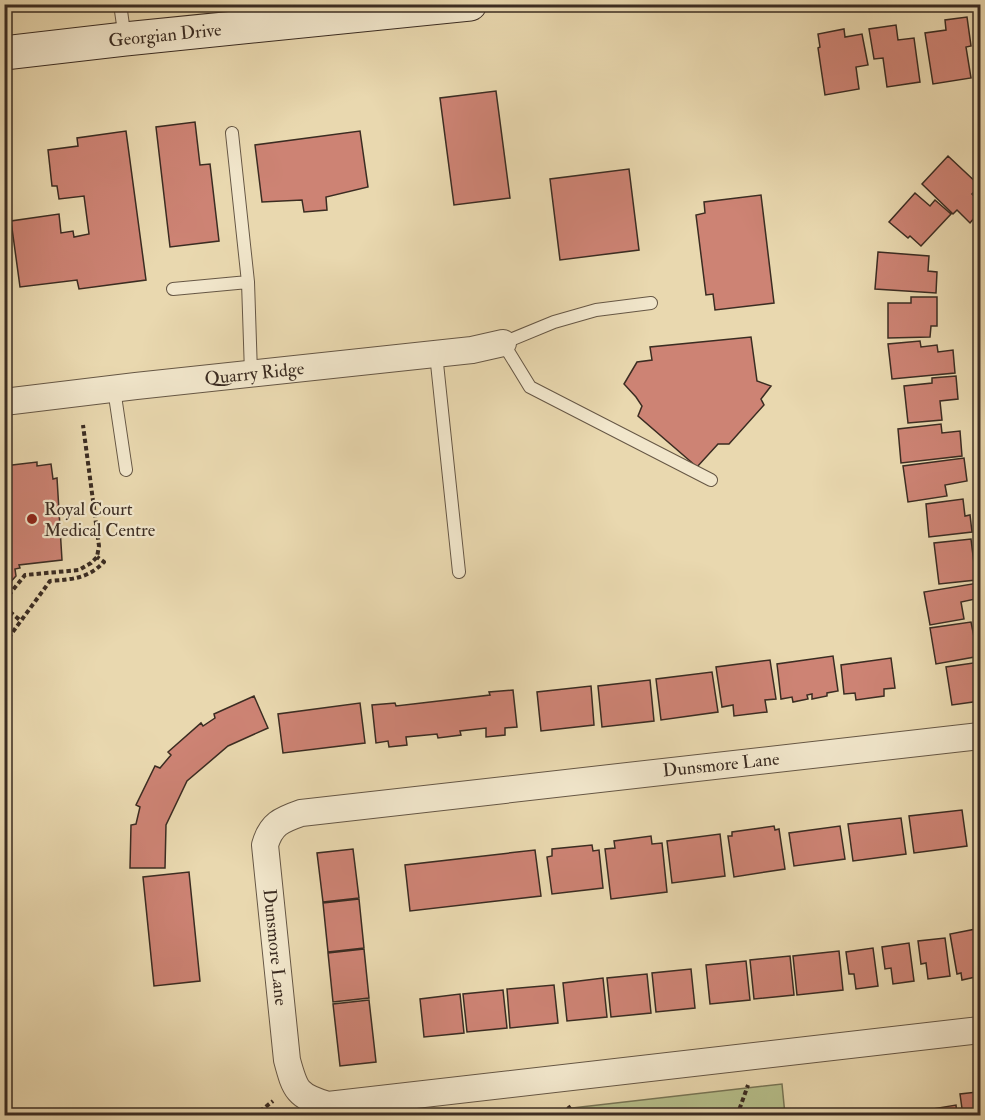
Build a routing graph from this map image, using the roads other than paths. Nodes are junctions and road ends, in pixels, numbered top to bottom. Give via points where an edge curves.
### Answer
1 (120, 4) edge
2 (468, 5) edge
3 (125, 39) junction
4 (4, 53) edge
5 (232, 133) dead end
6 (248, 282) junction
7 (173, 289) dead end
8 (651, 303) dead end
9 (503, 343) junction
10 (435, 354) junction
11 (251, 373) junction
12 (114, 388) junction
13 (4, 402) edge
14 (126, 470) dead end
15 (711, 480) dead end
16 (459, 572) dead end
17 (981, 736) edge
18 (981, 1030) edge

1 - 3 lane
2 - 3 main road, Georgian Drive
3 - 4 main road, Georgian Drive
5 - 6 lane
6 - 7 lane
6 - 11 lane
8 - 9 lane via 596,310
9 - 10 street, Quarry Ridge
9 - 15 lane via 530,387
10 - 11 street, Quarry Ridge
10 - 16 lane
11 - 12 street, Quarry Ridge
12 - 13 street, Quarry Ridge
12 - 14 lane
17 - 18 street, Dunsmore Lane via 301,813 274,826 265,845 287,1060 297,1090 328,1106

